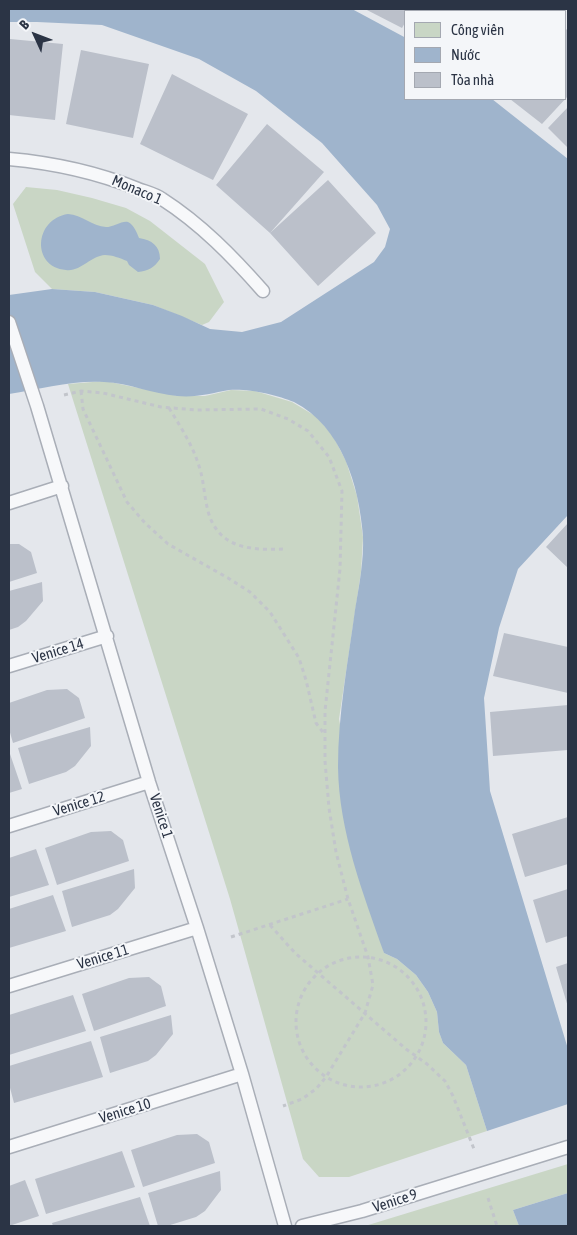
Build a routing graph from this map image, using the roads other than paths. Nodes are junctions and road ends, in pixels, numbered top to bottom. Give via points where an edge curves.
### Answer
1 (9, 159) edge
2 (263, 291) dead end
3 (9, 322) edge
4 (62, 486) junction
5 (9, 503) edge
6 (107, 636) junction
7 (9, 666) edge
8 (149, 782) junction
9 (9, 826) edge
10 (197, 928) junction
11 (9, 986) edge
12 (242, 1074) junction
13 (9, 1147) edge
14 (568, 1147) edge
15 (285, 1226) edge
16 (302, 1226) edge

1 - 2 lane, Monaco 1 via 83,170 161,198 231,255
3 - 4 lane, Venice 1
4 - 5 lane
4 - 6 lane, Venice 1
6 - 7 lane, Venice 14
6 - 8 lane, Venice 1
8 - 9 lane, Venice 12
8 - 10 lane, Venice 1
10 - 11 lane, Venice 11
10 - 12 lane, Venice 1
12 - 13 lane, Venice 10
12 - 15 lane, Venice 1
14 - 16 lane, Venice 9 via 362,1211

